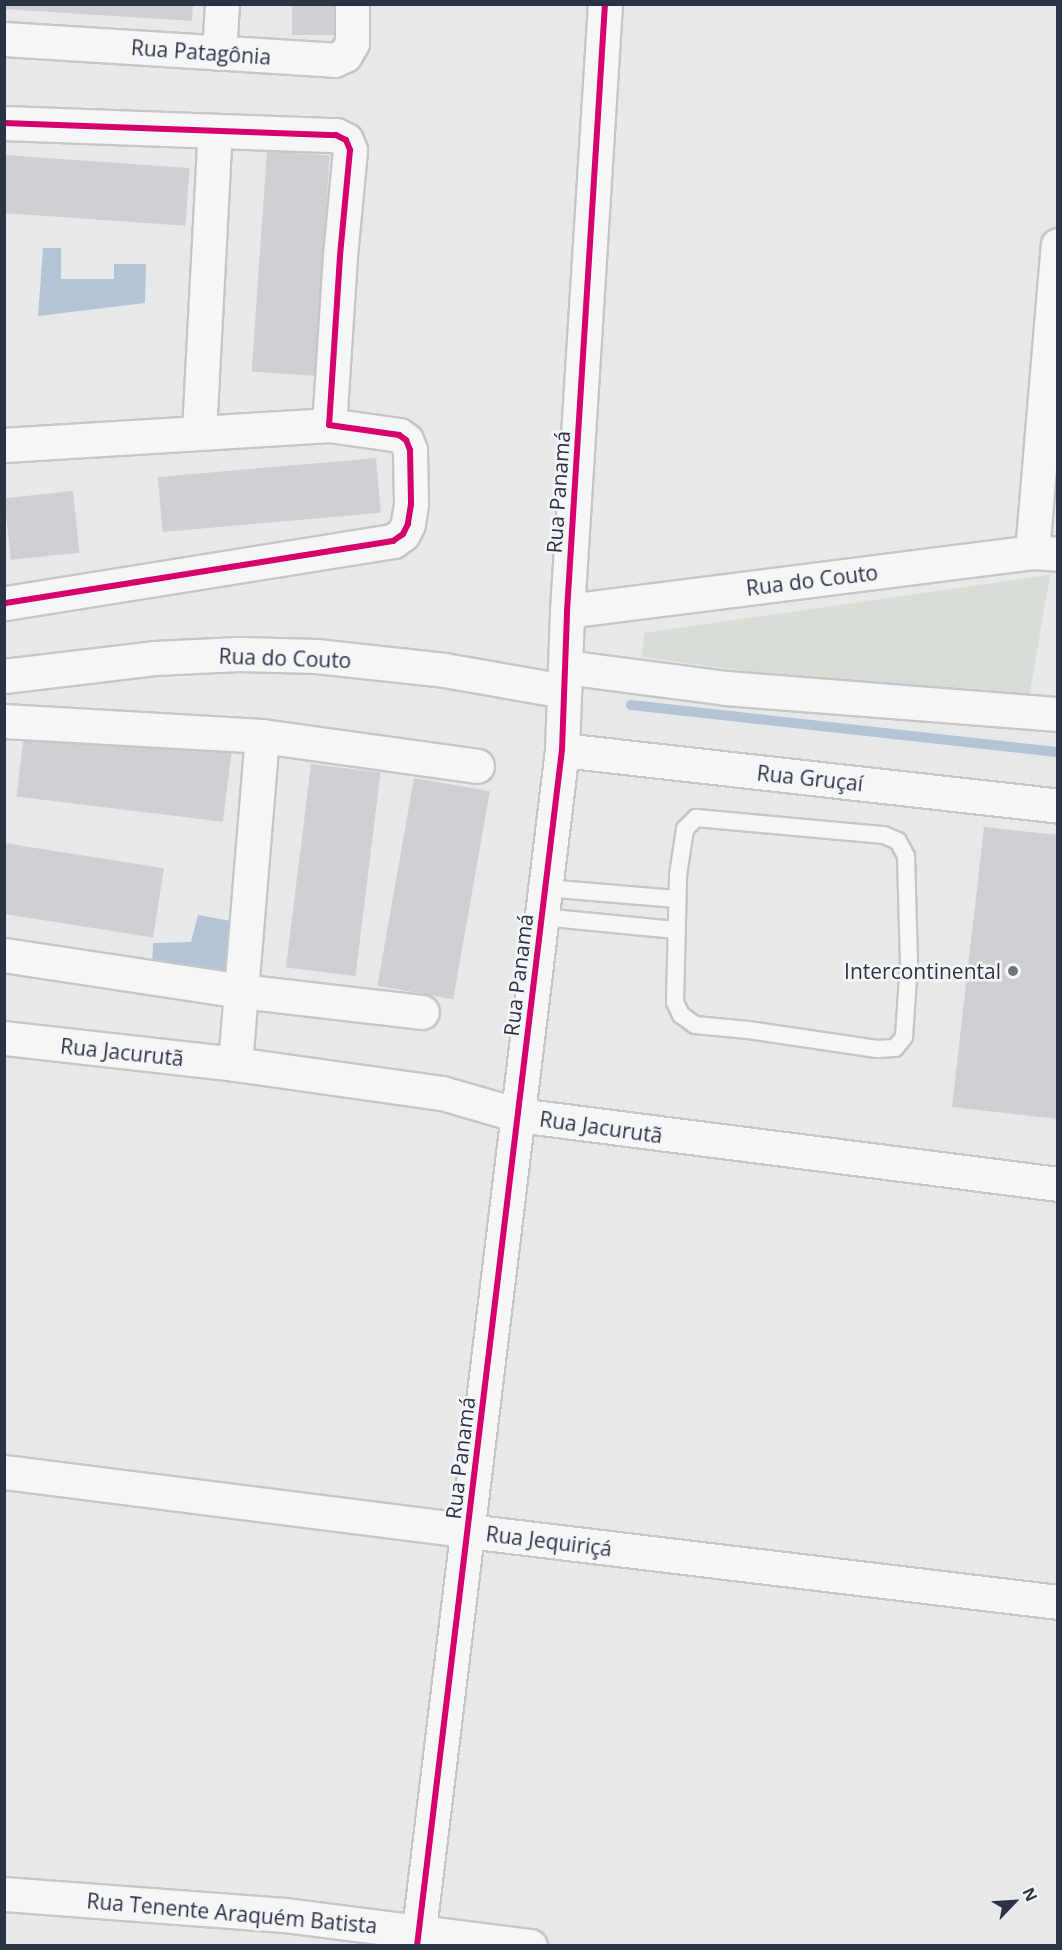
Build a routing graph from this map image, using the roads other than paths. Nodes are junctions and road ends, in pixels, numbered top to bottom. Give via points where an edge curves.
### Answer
1 (222, 4) edge
2 (352, 4) edge
3 (605, 4) edge
4 (4, 39) edge
5 (219, 53) junction
6 (4, 123) edge
7 (215, 131) junction
8 (1058, 245) edge
9 (329, 425) junction
10 (199, 432) junction
11 (4, 445) edge
12 (1045, 553) edge
13 (4, 603) edge
14 (567, 611) junction
15 (4, 676) edge
16 (564, 679) junction
17 (1057, 712) edge
18 (4, 721) edge
19 (262, 736) junction
20 (562, 750) junction
21 (477, 766) dead end
22 (1058, 806) edge
23 (677, 899) junction
24 (544, 902) junction
25 (675, 930) junction
26 (4, 955) edge
27 (241, 991) junction
28 (422, 1012) dead end
29 (4, 1038) edge
30 (235, 1065) junction
31 (518, 1115) junction
32 (1058, 1185) edge
33 (4, 1472) edge
34 (468, 1531) junction
35 (1058, 1602) edge
36 (4, 1894) edge
37 (418, 1938) edge
38 (530, 1946) edge

1 - 5 street
2 - 5 street, Rua Patagônia via 351,43 345,55 334,60
3 - 14 street, Rua Panamá
4 - 5 street, Rua Patagônia
6 - 7 street
7 - 9 street via 336,135 346,140 350,150
7 - 10 street
8 - 12 street
9 - 10 street
9 - 13 street via 399,435 406,440 410,450 408,524 393,541
10 - 11 street
12 - 14 street, Rua do Couto
14 - 16 street, Rua Panamá
15 - 16 street, Rua do Couto via 154,658 239,654 294,655
16 - 17 street
16 - 20 street, Rua Panamá
18 - 19 street
19 - 21 street
19 - 27 street
20 - 22 street, Rua Gruçaí
20 - 24 street, Rua Panamá
23 - 24 lane
23 - 25 lane
23 - 25 lane via 681,842 685,829 696,818 884,835 898,841 906,856 909,962 903,1037 895,1048 877,1049 695,1025 681,1015 675,1002
24 - 25 lane
24 - 31 street, Rua Panamá
26 - 27 street
27 - 28 street
27 - 30 street
29 - 30 street, Rua Jacurutã
30 - 31 street, Rua Jacurutã via 442,1093
31 - 32 street, Rua Jacurutã
31 - 34 street, Rua Panamá
33 - 34 street, Rua Jequiriçá
34 - 35 street, Rua Jequiriçá
34 - 37 street, Rua Panamá
36 - 37 street, Rua Tenente Araquém Batista via 284,1915
37 - 38 street, Rua Tenente Araquém Batista

